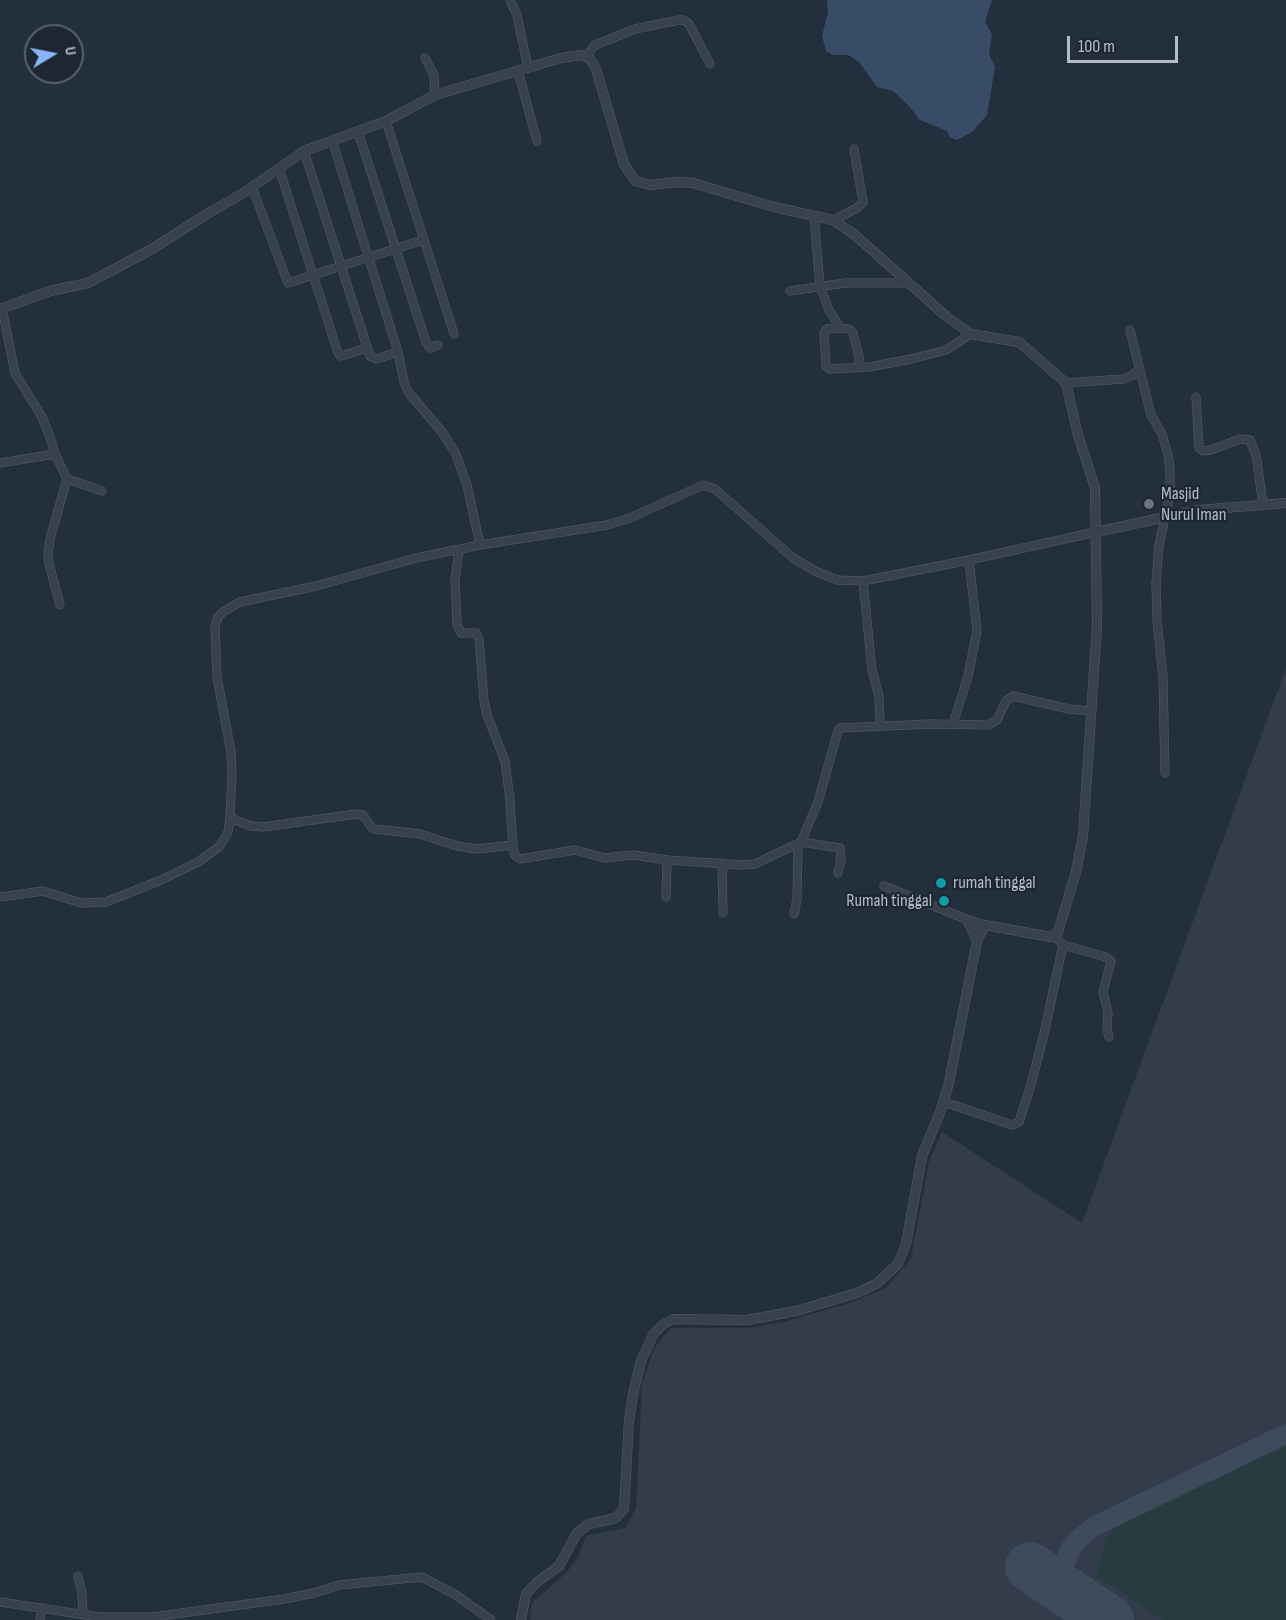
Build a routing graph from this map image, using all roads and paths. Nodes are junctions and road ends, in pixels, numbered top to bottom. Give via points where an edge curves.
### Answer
1 (510, 0) edge
2 (586, 56) junction
3 (425, 58) dead end
4 (710, 64) dead end
5 (528, 68) junction
6 (518, 71) junction
7 (435, 95) junction
8 (386, 121) junction
9 (358, 132) junction
10 (332, 140) junction
11 (537, 141) dead end
12 (854, 149) dead end
13 (304, 151) junction
14 (279, 168) junction
15 (252, 187) junction
16 (814, 216) junction
17 (833, 220) junction
18 (423, 240) junction
19 (396, 249) junction
20 (369, 258) junction
21 (340, 267) junction
22 (313, 276) junction
23 (907, 283) junction
24 (820, 286) junction
25 (790, 291) dead end
26 (1, 309) edge
27 (840, 328) junction
28 (1130, 330) dead end
29 (454, 334) dead end
30 (971, 334) junction
31 (438, 345) dead end
32 (366, 348) junction
33 (398, 352) junction
34 (859, 367) junction
35 (1138, 369) junction
36 (1065, 383) junction
37 (1196, 397) dead end
38 (55, 454) junction
39 (0, 463) edge
40 (67, 479) junction
41 (102, 491) dead end
42 (1286, 503) edge
43 (1263, 504) junction
44 (1166, 516) junction
45 (1096, 532) junction
46 (480, 545) junction
47 (459, 550) junction
48 (969, 560) junction
49 (863, 581) junction
50 (60, 605) dead end
51 (1090, 711) junction
52 (953, 724) junction
53 (880, 725) junction
54 (1164, 773) dead end
55 (231, 818) junction
56 (800, 844) junction
57 (513, 845) junction
58 (668, 860) junction
59 (722, 863) junction
60 (838, 873) dead end
61 (884, 886) dead end
62 (0, 897) edge
63 (666, 897) dead end
64 (723, 914) dead end
65 (794, 914) dead end
66 (966, 919) junction
67 (985, 925) junction
68 (1055, 936) junction
69 (977, 941) junction
70 (1062, 945) junction
71 (1109, 1037) dead end
72 (944, 1102) junction
73 (78, 1576) dead end
74 (0, 1602) edge
75 (42, 1608) junction
76 (82, 1614) junction
77 (40, 1620) edge
78 (491, 1620) edge
79 (521, 1620) edge

1 - 5 street
2 - 4 street via 595,45 635,29 684,20
2 - 5 street via 561,58
2 - 16 street via 596,69 624,164 635,181 650,185 693,183
3 - 7 street via 434,75
5 - 6 street
6 - 7 street
6 - 11 street
7 - 8 street
8 - 9 street
8 - 18 street
9 - 10 street
9 - 19 street
10 - 13 street
10 - 20 street
12 - 17 street via 863,202
13 - 14 street
13 - 21 street
14 - 15 street
14 - 22 street
15 - 22 street via 287,283
15 - 26 street via 88,284 50,291
16 - 17 street
16 - 24 street
17 - 23 street
18 - 19 street
18 - 29 street
19 - 20 street
19 - 31 street via 428,346
20 - 21 street
20 - 33 street
21 - 22 street
21 - 32 street
22 - 32 street via 338,353 343,356
23 - 24 street
23 - 30 street
24 - 25 street
24 - 27 street
26 - 38 street via 15,373 42,417
27 - 34 street via 853,333
27 - 34 street via 825,330 827,368
28 - 35 street
30 - 34 street via 946,350
30 - 36 street via 1019,342
32 - 33 street via 374,359
33 - 46 street via 409,393 456,454
35 - 36 street via 1124,378
35 - 44 street via 1151,415 1168,454 1171,484
36 - 45 street via 1095,488
37 - 43 street via 1199,448 1212,450 1240,439 1250,440 1257,455
38 - 39 street
38 - 40 street
40 - 41 street
40 - 50 street via 48,553
42 - 43 street
43 - 44 street
44 - 45 street
44 - 54 street via 1156,583 1163,677
45 - 48 street
45 - 51 street via 1097,639
46 - 47 street
46 - 49 street via 607,525 707,485 805,566 838,580
47 - 55 street via 240,602 218,617 215,647 231,753
47 - 57 street via 455,586 457,624 460,632 476,633 479,639 485,708 506,766
48 - 49 street
48 - 52 street via 977,631
49 - 53 street
51 - 52 street via 1013,696 993,724
51 - 68 street via 1080,854
52 - 53 street
53 - 56 street via 839,729 818,802
55 - 57 street via 263,827 356,813 364,816 375,830 420,834 477,849
55 - 62 street via 224,839 207,857 114,899 81,903 43,891
56 - 59 street via 755,864
56 - 60 street via 840,848
56 - 65 street
57 - 58 street via 520,859 575,850 605,858 629,855
58 - 59 street
58 - 63 street
59 - 64 street
61 - 66 street
66 - 67 street
66 - 69 street
67 - 68 street
67 - 69 street
68 - 70 street
69 - 72 street
70 - 71 street via 1111,961 1103,992
70 - 72 street via 1044,1034 1019,1122 1012,1125
72 - 79 street via 920,1165 904,1250 898,1264 885,1277 857,1293 796,1311 747,1320 674,1319 657,1330 641,1361 633,1394 624,1509 616,1518 589,1524 577,1533 559,1566 526,1593
73 - 76 street
74 - 75 street
75 - 76 street
75 - 77 street
76 - 78 street via 175,1616 284,1599 339,1585 422,1577

